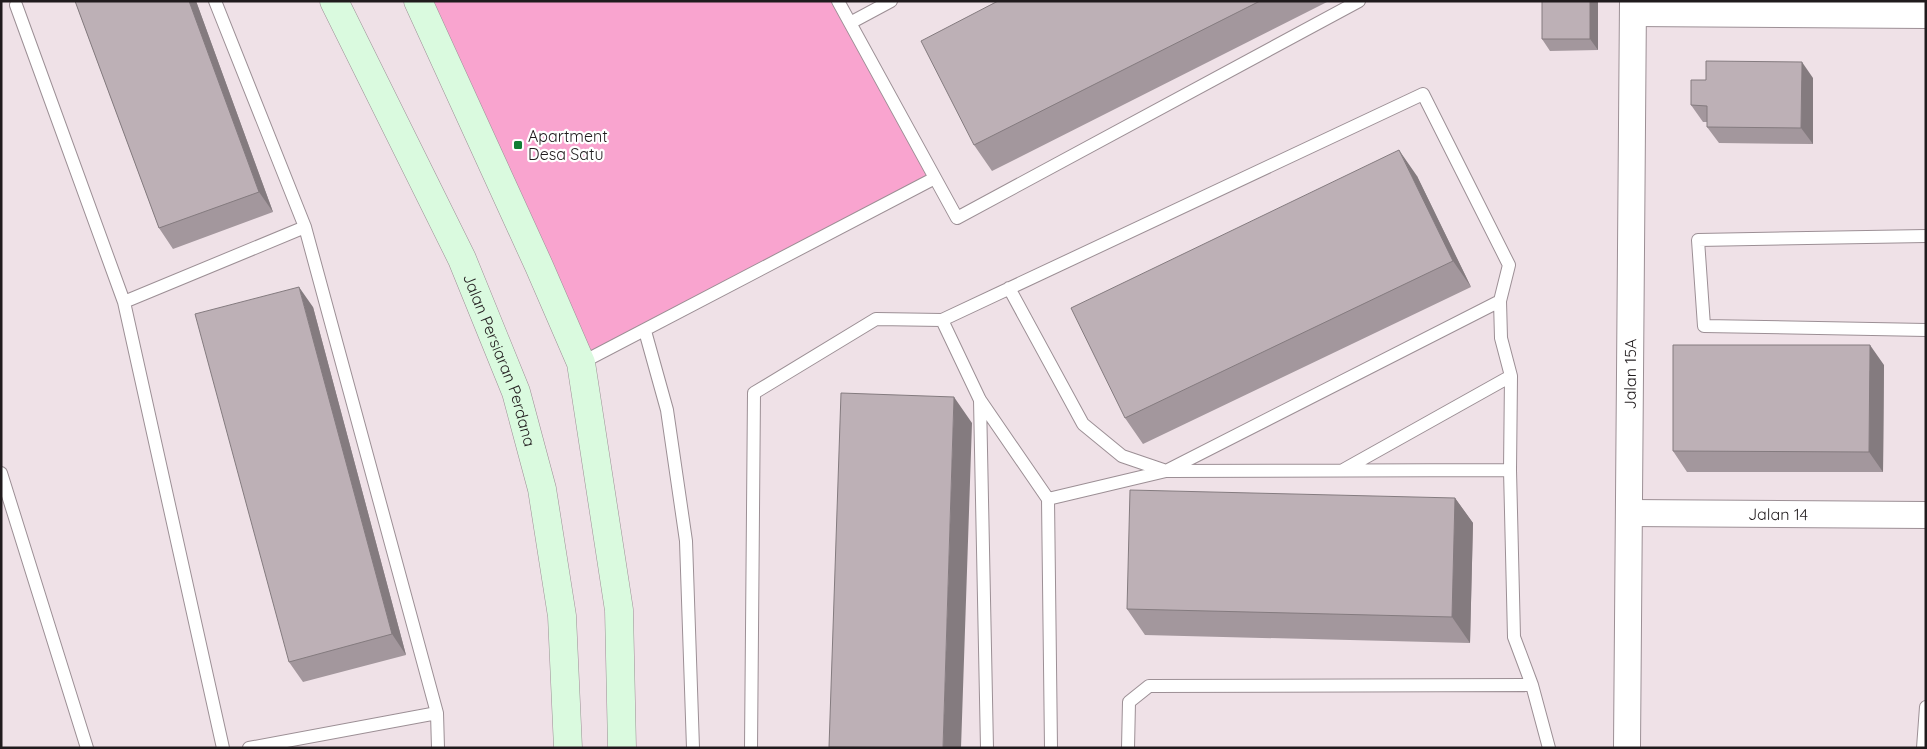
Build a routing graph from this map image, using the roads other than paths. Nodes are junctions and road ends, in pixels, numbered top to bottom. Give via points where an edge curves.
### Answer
1 (215, 1) edge
2 (334, 1) edge
3 (418, 1) edge
4 (838, 1) edge
5 (891, 1) edge
6 (1359, 1) edge
7 (16, 5) dead end
8 (1633, 7) edge
9 (1926, 15) edge
10 (850, 23) junction
11 (935, 178) junction
12 (305, 227) junction
13 (1926, 236) edge
14 (1009, 288) junction
15 (1500, 301) junction
16 (124, 302) junction
17 (942, 320) junction
18 (645, 330) junction
19 (1926, 330) edge
20 (581, 363) junction
21 (1511, 376) junction
22 (980, 400) junction
23 (1510, 470) junction
24 (1166, 471) junction
25 (1341, 471) junction
26 (1, 473) edge
27 (1048, 499) junction
28 (1629, 512) junction
29 (1926, 516) edge
30 (1532, 686) junction
31 (1926, 707) edge
32 (437, 713) junction
33 (86, 748) edge
34 (223, 748) edge
35 (249, 748) edge
36 (438, 748) edge
37 (568, 748) edge
38 (622, 748) edge
39 (693, 748) edge
40 (751, 748) edge
41 (986, 748) edge
42 (1051, 748) edge
43 (1128, 748) edge
44 (1549, 748) edge
45 (1627, 748) edge
46 (1923, 748) edge

1 - 12 lane
2 - 37 street, Jalan Persiaran Perdana via 462,259 516,392 542,489 562,616
3 - 20 street
4 - 10 lane
5 - 10 lane
6 - 11 lane via 957,218
7 - 16 lane
8 - 9 street
8 - 28 street, Jalan 15A
10 - 11 lane
11 - 18 lane
12 - 16 lane
12 - 32 lane
13 - 19 lane via 1698,240 1704,326
14 - 15 lane via 1423,94 1509,265
14 - 17 lane
14 - 24 lane via 1083,424 1122,456
15 - 21 lane via 1500,338
15 - 24 lane
16 - 34 lane
17 - 22 lane
17 - 40 lane via 876,319 754,393
18 - 20 lane
18 - 39 lane via 666,410 686,541
20 - 38 street via 619,610
21 - 23 lane
21 - 25 lane
22 - 27 lane
22 - 41 lane
23 - 25 lane
23 - 30 lane via 1514,638
24 - 25 lane
24 - 27 lane
26 - 33 lane
27 - 42 lane
28 - 29 street, Jalan 14
28 - 45 street, Jalan 15A
30 - 43 lane via 1149,686 1128,702
30 - 44 lane
31 - 46 lane
32 - 35 lane
32 - 36 lane

